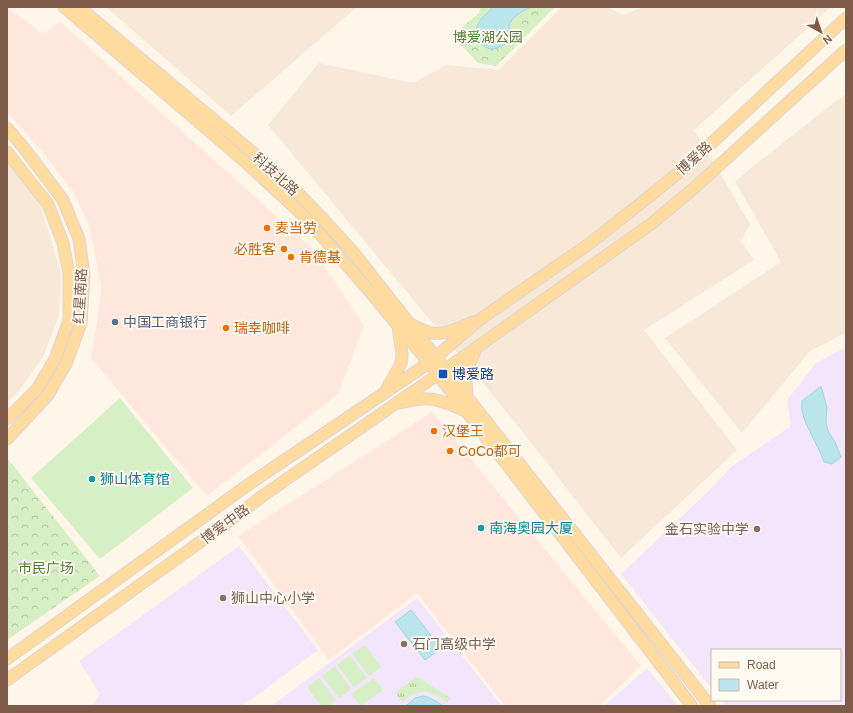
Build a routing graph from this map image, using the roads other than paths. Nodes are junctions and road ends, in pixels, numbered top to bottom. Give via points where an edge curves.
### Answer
1 (64, 7) edge
2 (79, 7) edge
3 (846, 18) edge
4 (846, 50) edge
5 (7, 128) edge
6 (7, 152) edge
7 (479, 320) junction
8 (410, 324) junction
9 (398, 326) junction
10 (476, 348) junction
11 (433, 361) junction
12 (441, 372) junction
13 (384, 394) junction
14 (467, 397) junction
15 (394, 405) junction
16 (466, 411) junction
17 (7, 419) edge
18 (7, 439) edge
19 (8, 659) edge
20 (8, 680) edge
21 (692, 706) edge
22 (710, 706) edge

1 - 9 main road via 236,154 305,217
2 - 8 main road, 科技北路 via 263,161 298,194 354,253
3 - 7 main road, 博爱路 via 687,166 589,244
4 - 10 main road, 博爱路 via 651,224
5 - 18 main road, 红星南路 via 63,200 79,239 84,275 81,323 66,364 48,395
6 - 17 main road, 红星南路 via 48,204 63,243 69,273 69,320 55,359 37,389
7 - 8 main road via 442,334 427,332
7 - 11 main road, 博爱路
8 - 11 main road, 科技北路
9 - 11 main road
9 - 13 main road via 401,364
10 - 12 main road, 博爱路
10 - 14 main road via 467,370
11 - 12 main road, 科技北路
11 - 13 main road, 博爱中路
12 - 14 main road
12 - 15 main road, 博爱中路
12 - 16 main road
13 - 19 main road, 博爱中路 via 252,482
14 - 22 main road
15 - 16 main road via 428,398
15 - 20 main road, 博爱中路 via 261,497
16 - 21 main road

